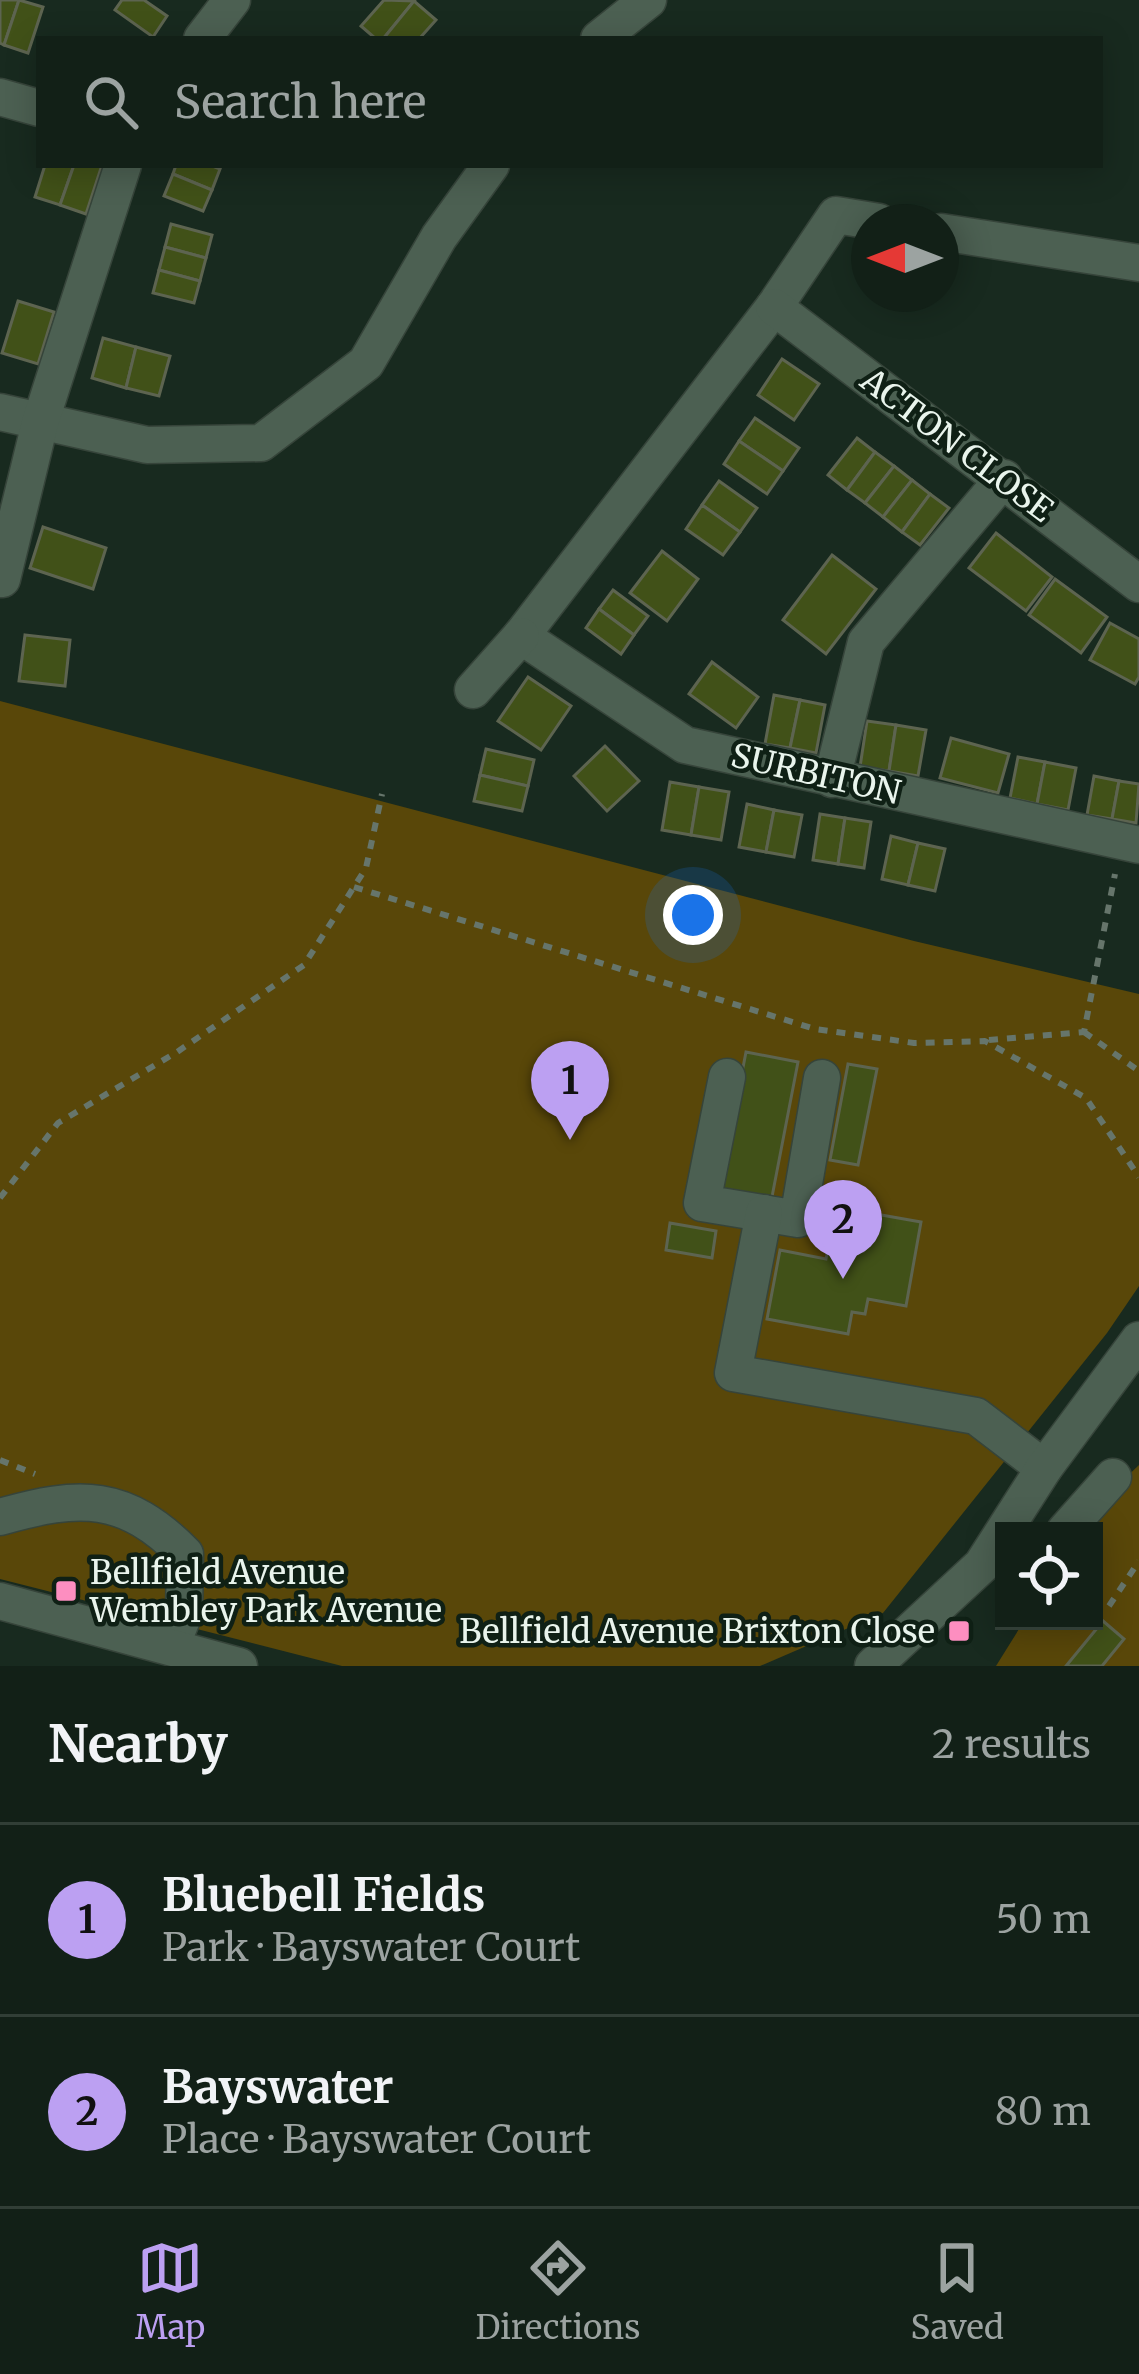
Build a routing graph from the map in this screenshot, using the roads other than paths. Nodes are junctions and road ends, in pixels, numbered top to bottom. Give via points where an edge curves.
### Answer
1 (232, 0) edge
2 (648, 0) edge
3 (204, 36) edge
4 (603, 36) edge
5 (0, 97) edge
6 (36, 107) edge
7 (123, 168) edge
8 (489, 168) edge
9 (851, 217) edge
10 (959, 235) edge
11 (1139, 263) edge
12 (774, 307) junction
13 (0, 412) edge
14 (40, 423) junction
15 (1004, 478) junction
16 (2, 579) edge
17 (1139, 584) edge
18 (520, 637) junction
19 (473, 690) dead end
20 (832, 778) junction
21 (1130, 843) edge
22 (727, 1077) dead end
23 (822, 1078) dead end
24 (764, 1213) junction
25 (1139, 1340) edge
26 (1044, 1468) junction
27 (1113, 1477) dead end
28 (0, 1517) edge
29 (1021, 1522) edge
30 (1073, 1522) edge
31 (995, 1550) edge
32 (0, 1601) edge
33 (170, 1646) junction
34 (239, 1666) edge
35 (873, 1666) edge

1 - 3 street
2 - 4 street
5 - 6 street
7 - 14 street
8 - 14 street via 366,363 261,443 147,445
9 - 12 street via 836,215
10 - 11 street
12 - 15 street, ACTON CLOSE
12 - 18 street
13 - 14 street
14 - 16 street
15 - 17 street, ACTON CLOSE
15 - 20 street via 866,643
18 - 19 street
18 - 20 street, SURBITON via 685,745
20 - 21 street, SURBITON
22 - 24 street via 702,1203
23 - 24 street via 798,1219
24 - 26 street via 733,1373 976,1416
25 - 26 street
26 - 29 street
27 - 30 street
28 - 33 street via 94,1501 156,1524 185,1554 184,1614
31 - 35 street
32 - 33 street
33 - 34 street

